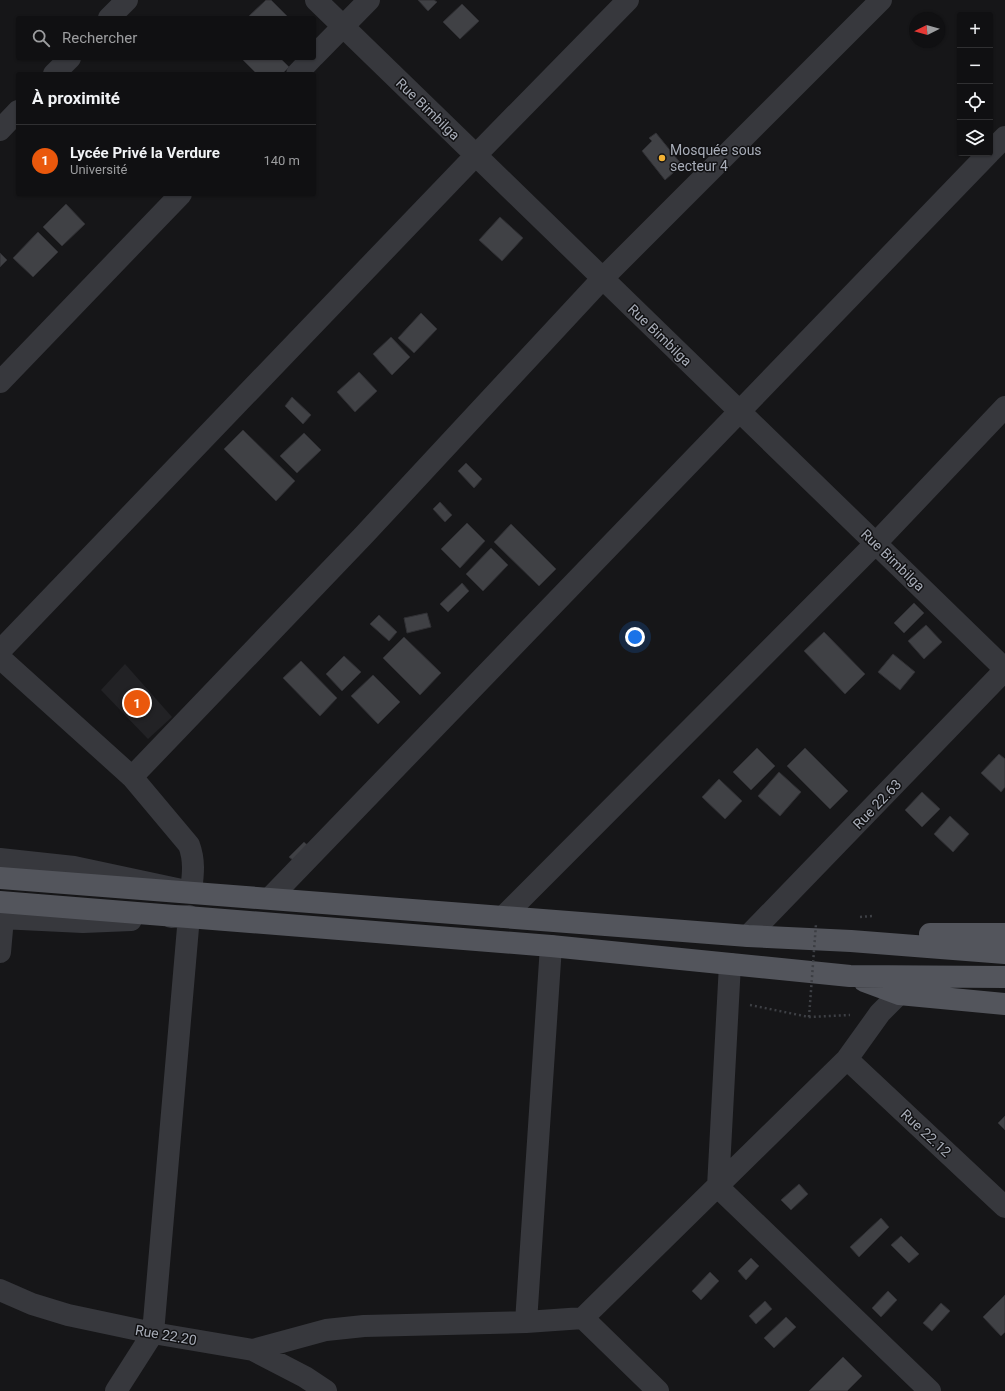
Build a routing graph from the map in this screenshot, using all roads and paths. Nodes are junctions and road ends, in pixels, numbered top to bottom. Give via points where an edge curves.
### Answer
1 (127, 0) edge
2 (316, 0) edge
3 (369, 0) edge
4 (628, 0) edge
5 (881, 0) edge
6 (111, 16) edge
7 (343, 26) junction
8 (316, 54) edge
9 (68, 60) edge
10 (310, 60) edge
11 (56, 72) edge
12 (299, 72) edge
13 (16, 113) edge
14 (0, 130) edge
15 (1005, 137) edge
16 (993, 150) edge
17 (475, 156) junction
18 (987, 156) edge
19 (179, 196) edge
20 (602, 279) junction
21 (0, 382) edge
22 (1005, 407) edge
23 (740, 410) junction
24 (876, 543) junction
25 (0, 651) edge
26 (0, 658) edge
27 (1005, 669) edge
28 (132, 777) junction
29 (0, 859) edge
30 (0, 878) edge
31 (191, 892) junction
32 (270, 898) junction
33 (1, 912) edge
34 (189, 916) junction
35 (503, 917) junction
36 (816, 924) dead end
37 (748, 936) junction
38 (1003, 937) edge
39 (551, 946) junction
40 (0, 952) edge
41 (730, 964) junction
42 (850, 976) junction
43 (1005, 978) edge
44 (899, 994) junction
45 (728, 1001) junction
46 (1005, 1004) edge
47 (880, 1013) junction
48 (809, 1017) junction
49 (847, 1059) junction
50 (718, 1187) junction
51 (1005, 1207) edge
52 (0, 1290) edge
53 (583, 1318) junction
54 (526, 1322) junction
55 (153, 1333) junction
56 (253, 1350) junction
57 (116, 1391) edge
58 (326, 1391) edge
59 (658, 1391) edge
60 (930, 1391) edge

1 - 6 street
2 - 7 street, Rue Bimbilga
3 - 7 street
4 - 17 street
5 - 20 street
7 - 8 street
7 - 17 street, Rue Bimbilga
9 - 11 street
10 - 12 street
13 - 14 street
15 - 16 street
17 - 20 street, Rue Bimbilga
17 - 25 street
18 - 23 street
19 - 21 street
20 - 23 street, Rue Bimbilga
20 - 28 street via 538,346 484,409
22 - 24 street
23 - 24 street, Rue Bimbilga
23 - 32 street
24 - 27 street, Rue Bimbilga
24 - 35 street
26 - 28 street
27 - 37 street, Rue 22.63
28 - 31 street via 189,845 194,867
29 - 31 street via 74,867
30 - 31 main road
31 - 32 main road
32 - 35 main road
33 - 34 main road
33 - 40 street
34 - 39 main road
34 - 55 street
35 - 37 main road
36 - 48 path, bridge
37 - 38 main road via 851,941 896,933
39 - 41 main road
39 - 54 street
41 - 42 main road
41 - 45 street
42 - 43 main road
42 - 44 main road
44 - 46 main road
44 - 47 street
45 - 48 path
45 - 50 street
47 - 48 path
47 - 49 street
49 - 50 street
49 - 51 street, Rue 22.12
50 - 53 street
50 - 60 street
52 - 55 street, Rue 22.20 via 32,1304 68,1315
53 - 54 street
53 - 59 street
54 - 56 street via 364,1326 326,1330
55 - 56 street, Rue 22.20
55 - 57 street
56 - 58 street, Rue 22.20

